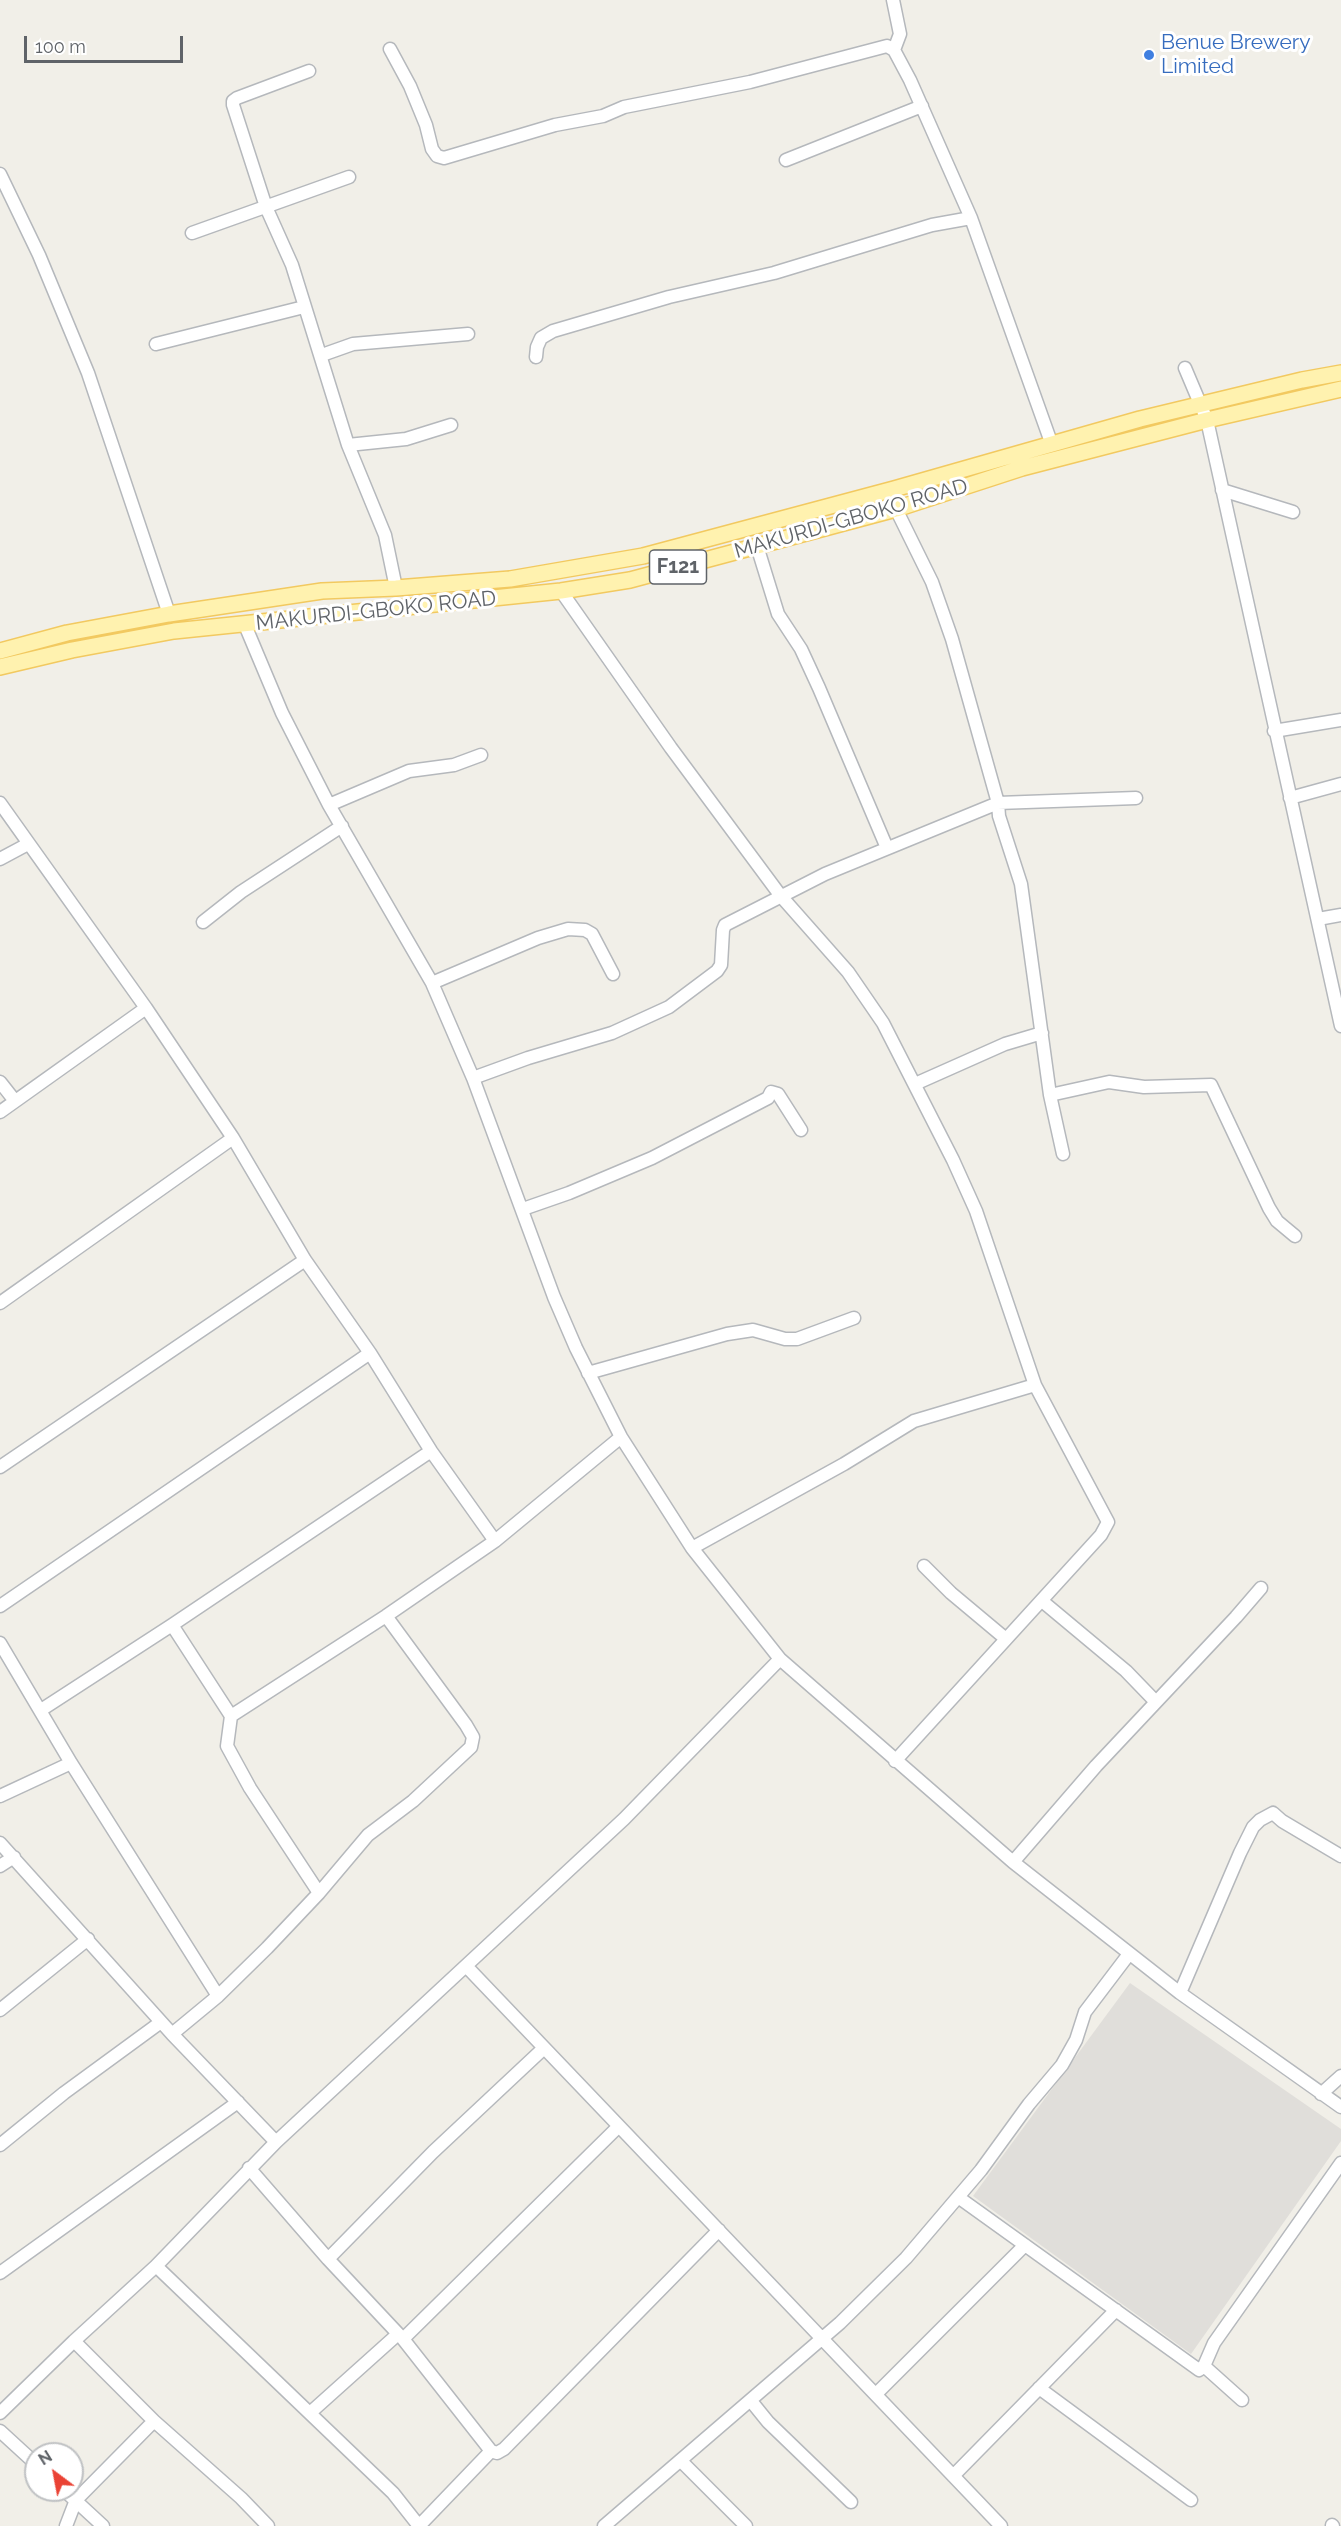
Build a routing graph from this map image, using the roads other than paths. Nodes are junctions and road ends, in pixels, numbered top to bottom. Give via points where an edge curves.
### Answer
1 (893, 0) edge
2 (390, 49) dead end
3 (894, 51) junction
4 (309, 71) dead end
5 (922, 106) junction
6 (786, 160) dead end
7 (0, 174) edge
8 (349, 177) dead end
9 (266, 207) junction
10 (971, 218) junction
11 (192, 233) dead end
12 (304, 306) junction
13 (468, 334) dead end
14 (156, 344) dead end
15 (322, 355) junction
16 (536, 357) dead end
17 (1185, 368) dead end
18 (1341, 373) edge
19 (1341, 389) edge
20 (1201, 404) junction
21 (1207, 420) junction
22 (451, 425) dead end
23 (348, 445) junction
24 (1052, 445) junction
25 (1222, 490) junction
26 (896, 509) junction
27 (1293, 512) dead end
28 (758, 546) junction
29 (396, 588) junction
30 (561, 591) junction
31 (169, 614) junction
32 (245, 625) junction
33 (0, 651) edge
34 (0, 667) edge
35 (1341, 720) edge
36 (1274, 731) junction
37 (481, 755) dead end
38 (1341, 784) edge
39 (1136, 798) dead end
40 (1290, 798) junction
41 (0, 803) edge
42 (998, 803) junction
43 (329, 805) junction
44 (342, 826) junction
45 (28, 844) junction
46 (886, 848) junction
47 (0, 859) edge
48 (780, 895) junction
49 (1341, 915) edge
50 (1318, 919) junction
51 (202, 922) dead end
52 (613, 974) dead end
53 (432, 983) junction
54 (146, 1008) junction
55 (1341, 1026) edge
56 (1042, 1033) junction
57 (473, 1078) junction
58 (0, 1082) edge
59 (915, 1084) junction
60 (1050, 1095) junction
61 (15, 1101) junction
62 (0, 1112) edge
63 (801, 1130) dead end
64 (233, 1138) junction
65 (1063, 1154) dead end
66 (523, 1209) junction
67 (1295, 1236) dead end
68 (305, 1260) junction
69 (0, 1302) edge
70 (854, 1318) dead end
71 (370, 1353) junction
72 (588, 1373) junction
73 (1035, 1385) junction
74 (621, 1437) junction
75 (431, 1451) junction
76 (0, 1467) edge
77 (495, 1540) junction
78 (692, 1548) junction
79 (924, 1566) dead end
80 (1261, 1588) dead end
81 (1042, 1601) junction
82 (0, 1606) edge
83 (386, 1616) junction
84 (172, 1626) junction
85 (1006, 1639) junction
86 (0, 1643) edge
87 (780, 1659) junction
88 (1155, 1701) junction
89 (41, 1710) junction
90 (231, 1716) junction
91 (895, 1761) junction
92 (71, 1763) junction
93 (0, 1796) edge
94 (0, 1843) edge
95 (1341, 1856) edge
96 (14, 1857) junction
97 (1013, 1862) junction
98 (0, 1866) edge
99 (319, 1893) junction
100 (88, 1939) junction
101 (1129, 1954) junction
102 (467, 1967) junction
103 (1180, 1993) junction
104 (218, 1996) junction
105 (0, 2010) edge
106 (161, 2022) junction
107 (172, 2034) junction
108 (544, 2048) junction
109 (1341, 2076) edge
110 (1321, 2094) junction
111 (238, 2102) junction
112 (1341, 2108) edge
113 (620, 2126) junction
114 (276, 2142) junction
115 (0, 2145) edge
116 (1341, 2163) edge
117 (249, 2168) junction
118 (958, 2197) junction
119 (719, 2229) junction
120 (1025, 2245) junction
121 (328, 2259) junction
122 (156, 2266) junction
123 (0, 2273) edge
124 (1116, 2310) junction
125 (400, 2336) junction
126 (823, 2338) junction
127 (74, 2341) junction
128 (1204, 2366) junction
129 (1039, 2388) junction
130 (876, 2394) junction
131 (1242, 2400) dead end
132 (751, 2401) junction
133 (311, 2412) junction
134 (0, 2414) edge
135 (154, 2421) junction
136 (0, 2431) edge
137 (491, 2451) junction
138 (24, 2453) edge
139 (681, 2461) junction
140 (953, 2476) junction
141 (84, 2492) edge
142 (1191, 2500) dead end
143 (75, 2502) edge
144 (78, 2502) edge
145 (851, 2502) dead end
146 (66, 2526) edge
147 (103, 2526) edge
148 (268, 2526) edge
149 (604, 2526) edge
150 (746, 2526) edge
151 (1001, 2526) edge

1 - 3 street via 900,34
2 - 3 street via 410,86 432,149 444,158 624,107 750,82 887,46
3 - 5 street
4 - 9 street via 233,101
5 - 6 street
5 - 10 street
7 - 31 street via 88,373
8 - 9 street
9 - 11 street
9 - 12 street via 292,265
10 - 16 street via 932,225 774,273 669,297 553,331 541,338
10 - 24 street
12 - 14 street
12 - 15 street
13 - 15 street via 353,344
15 - 23 street
17 - 20 street
18 - 20 main road, F121
19 - 21 main road, MAKURDI-GBOKO ROAD / F121
20 - 21 street
20 - 24 main road, F121
21 - 25 street
21 - 26 main road, MAKURDI-GBOKO ROAD / F121 via 1022,468
22 - 23 street via 406,439
23 - 29 street via 386,535
24 - 29 main road, F121 via 643,556 510,579
25 - 27 street
25 - 36 street
26 - 28 main road, MAKURDI-GBOKO ROAD / F121
26 - 42 street via 932,582 952,639
28 - 30 main road, MAKURDI-GBOKO ROAD / F121 via 630,580
28 - 46 street via 778,614 801,649
29 - 31 main road, F121 via 322,591
30 - 32 main road, MAKURDI-GBOKO ROAD / F121
30 - 48 street via 664,740
31 - 33 main road, F121 via 67,633
32 - 34 main road, MAKURDI-GBOKO ROAD / F121 via 130,638
32 - 43 street via 282,713
35 - 36 street
36 - 40 street
37 - 43 street via 454,765 409,771
38 - 40 street
39 - 42 street
40 - 50 street
41 - 45 street
42 - 46 street
42 - 56 street via 1021,884
43 - 44 street
44 - 51 street
44 - 53 street
45 - 47 street
45 - 54 street
46 - 48 street
48 - 57 street via 725,925 721,965 669,1007 612,1033
48 - 59 street via 848,972 883,1023
49 - 50 street
50 - 55 street
52 - 53 street via 592,934 568,929
53 - 57 street
54 - 61 street
54 - 64 street
56 - 59 street via 1005,1044
56 - 60 street
57 - 66 street
58 - 61 street
59 - 73 street via 976,1211
60 - 65 street
60 - 67 street via 1109,1082 1144,1087 1211,1085 1269,1208
61 - 62 street
63 - 66 street via 778,1094 771,1092 768,1098 652,1158
64 - 68 street
64 - 69 street
66 - 72 street via 554,1297
68 - 71 street
68 - 76 street
70 - 72 street via 797,1339 753,1330 728,1334
71 - 75 street
71 - 82 street
72 - 74 street
73 - 78 street via 914,1421
73 - 81 street via 1108,1522
74 - 77 street
74 - 78 street
75 - 77 street
75 - 84 street
77 - 83 street
78 - 87 street
79 - 85 street
80 - 88 street
81 - 85 street
81 - 88 street via 1126,1671
83 - 90 street
83 - 99 street via 466,1725 473,1743 421,1794 368,1835
84 - 89 street
84 - 90 street
85 - 91 street
86 - 89 street
87 - 91 street
87 - 102 street via 624,1819
88 - 97 street
89 - 92 street
90 - 99 street via 227,1746
91 - 97 street
92 - 93 street
92 - 104 street
94 - 96 street
95 - 103 street via 1273,1813 1260,1820 1240,1853
96 - 98 street
96 - 100 street
97 - 101 street
99 - 104 street
100 - 105 street
100 - 106 street
101 - 103 street
101 - 118 street via 1085,2012 1062,2066
102 - 108 street
102 - 114 street
103 - 110 street
104 - 107 street
106 - 107 street
106 - 115 street
107 - 111 street
108 - 113 street
108 - 121 street via 433,2152
109 - 110 street
110 - 112 street
111 - 114 street
111 - 123 street
113 - 119 street
113 - 125 street
114 - 117 street
116 - 128 street via 1214,2343
117 - 121 street
117 - 122 street
118 - 120 street
118 - 126 street via 884,2282
119 - 126 street
119 - 137 street via 504,2449
120 - 124 street
120 - 130 street
121 - 125 street
122 - 127 street
122 - 133 street
124 - 128 street via 1194,2368
124 - 129 street
125 - 133 street
125 - 137 street
126 - 130 street
126 - 132 street
127 - 134 street
127 - 135 street
128 - 131 street
129 - 140 street
129 - 142 street
130 - 140 street
132 - 139 street
132 - 145 street
133 - 137 street via 393,2493 419,2526
135 - 141 street
135 - 148 street
136 - 138 street
139 - 149 street
139 - 150 street
140 - 151 street
143 - 146 street
144 - 147 street

